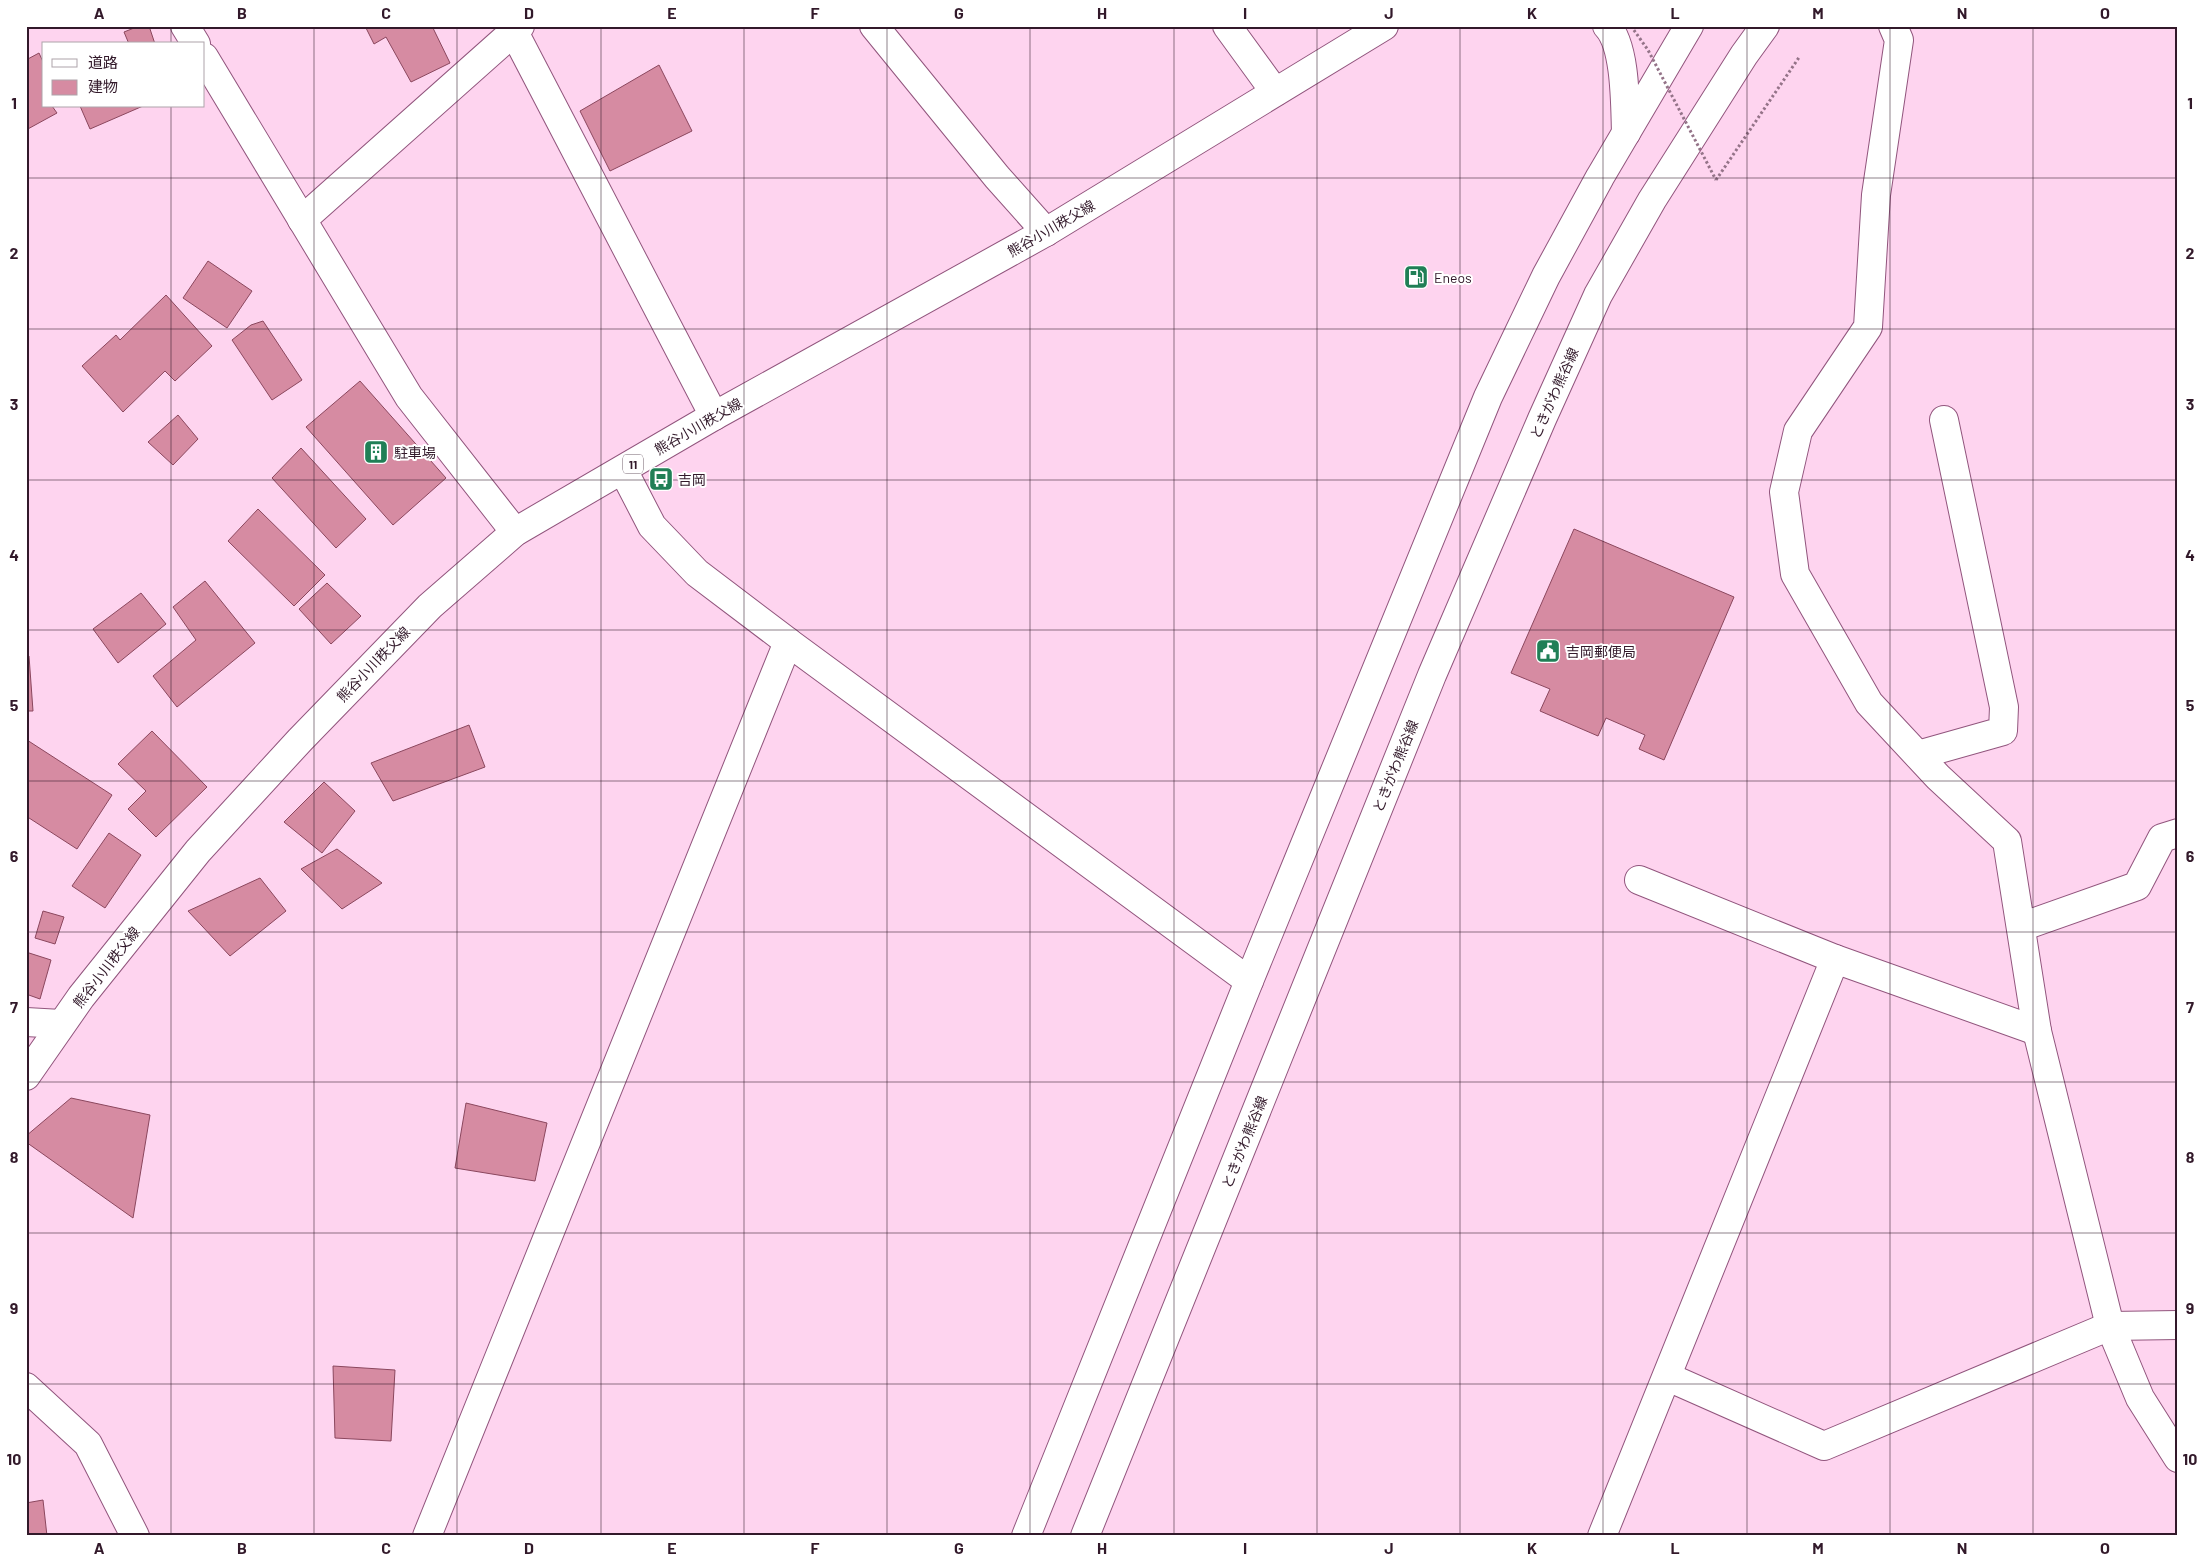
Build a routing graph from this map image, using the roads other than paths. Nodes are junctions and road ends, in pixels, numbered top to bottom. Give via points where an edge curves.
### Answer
1 (185, 26) edge
2 (874, 26) edge
3 (1227, 26) edge
4 (1384, 26) edge
5 (1607, 26) edge
6 (1689, 26) edge
7 (1765, 26) edge
8 (1893, 26) edge
9 (517, 29) edge
10 (195, 42) edge
11 (205, 59) edge
12 (1275, 92) junction
13 (1626, 133) junction
14 (302, 220) junction
15 (1046, 232) junction
16 (714, 416) junction
17 (1944, 420) dead end
18 (622, 470) junction
19 (516, 532) junction
20 (788, 642) junction
21 (1918, 755) junction
22 (2178, 833) edge
23 (1639, 880) dead end
24 (2020, 927) junction
25 (1835, 959) junction
26 (1249, 981) junction
27 (26, 1022) edge
28 (61, 1024) junction
29 (2037, 1031) junction
30 (26, 1076) edge
31 (2178, 1325) edge
32 (2110, 1326) junction
33 (1668, 1377) junction
34 (26, 1387) edge
35 (2178, 1458) edge
36 (135, 1536) edge
37 (427, 1536) edge
38 (1026, 1536) edge
39 (1086, 1536) edge
40 (1602, 1536) edge

1 - 10 street
2 - 15 street
3 - 12 street
4 - 12 street, 熊谷小川秩父線 / 11
5 - 13 street via 1612,32 1622,66
6 - 13 street
7 - 39 street, ときがわ熊谷線 via 1652,200 1598,295 1542,419 1432,675
8 - 21 street via 1899,40 1876,195 1868,327 1798,431 1784,492 1795,574 1869,703
9 - 14 street
9 - 16 street
11 - 14 street
12 - 15 street, 熊谷小川秩父線 / 11
13 - 26 street via 1546,276 1488,397
14 - 19 street via 409,397
15 - 16 street, 熊谷小川秩父線 / 11
16 - 18 street, 熊谷小川秩父線 / 11
17 - 21 street via 2004,706 2002,731
18 - 19 street, 熊谷小川秩父線 / 11
18 - 20 street via 652,526 697,572
19 - 28 street, 熊谷小川秩父線 / 11 via 430,606 300,740 198,851
20 - 26 street
20 - 37 street
21 - 24 street via 2007,840
22 - 24 street via 2162,838 2137,886
23 - 25 street
24 - 29 street
25 - 29 street
25 - 33 street
26 - 38 street
27 - 28 street
28 - 30 street, 熊谷小川秩父線 / 11
29 - 32 street
31 - 32 street
32 - 33 street via 1824,1446
32 - 35 street via 2140,1398
33 - 40 street
34 - 36 street via 88,1444

